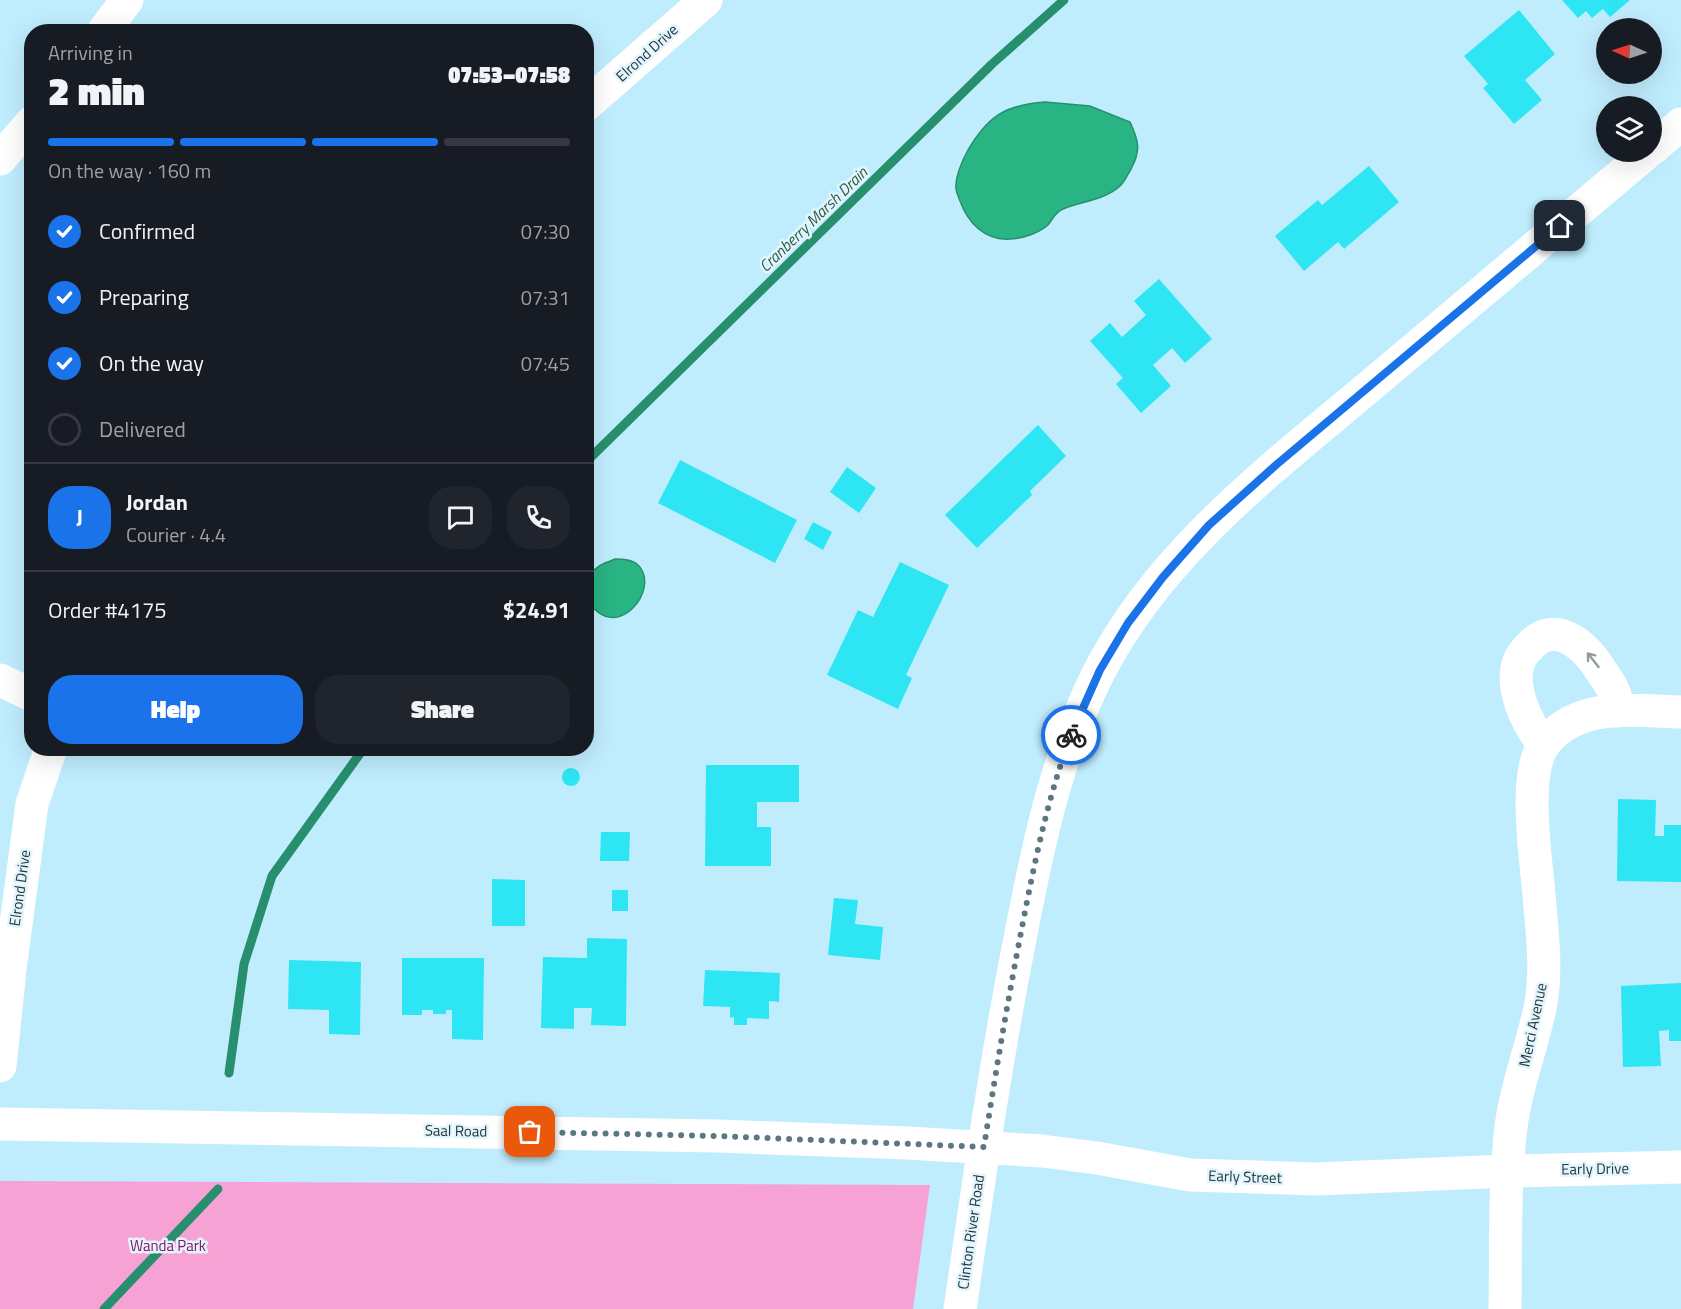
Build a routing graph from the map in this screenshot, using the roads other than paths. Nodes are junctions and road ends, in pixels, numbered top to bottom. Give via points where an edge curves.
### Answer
1 (128, 0) edge
2 (706, 0) edge
3 (109, 24) edge
4 (594, 98) edge
5 (1681, 124) edge
6 (24, 131) edge
7 (1662, 140) edge
8 (0, 159) edge
9 (1636, 162) edge
10 (0, 680) edge
11 (24, 691) edge
12 (1618, 711) junction
13 (1681, 711) edge
14 (1544, 744) junction
15 (48, 756) edge
16 (0, 1066) edge
17 (0, 1124) edge
18 (984, 1147) junction
19 (1681, 1167) edge
20 (1508, 1171) junction
21 (960, 1309) edge
22 (1505, 1309) edge

1 - 3 street
2 - 4 street, Elrond Drive
5 - 7 street, Clinton River Road
6 - 8 street
9 - 18 street, Clinton River Road via 1209,525 1128,623 1082,710 1051,795 1004,1016
10 - 11 street
12 - 13 street
12 - 14 street, Merci Avenue via 1588,713 1572,720
12 -> 14 street via 1617,695 1579,644 1566,635 1537,639 1520,659 1518,691 1527,721
14 - 20 street, Merci Avenue via 1533,783 1545,963 1541,1002 1511,1127
15 - 16 street, Elrond Drive via 32,804
17 - 18 street, Saal Road via 706,1135
18 - 20 street, Early Street via 1096,1158 1191,1175 1316,1179
18 - 21 street, Clinton River Road
19 - 20 street, Early Drive
20 - 22 street, Merci Avenue

